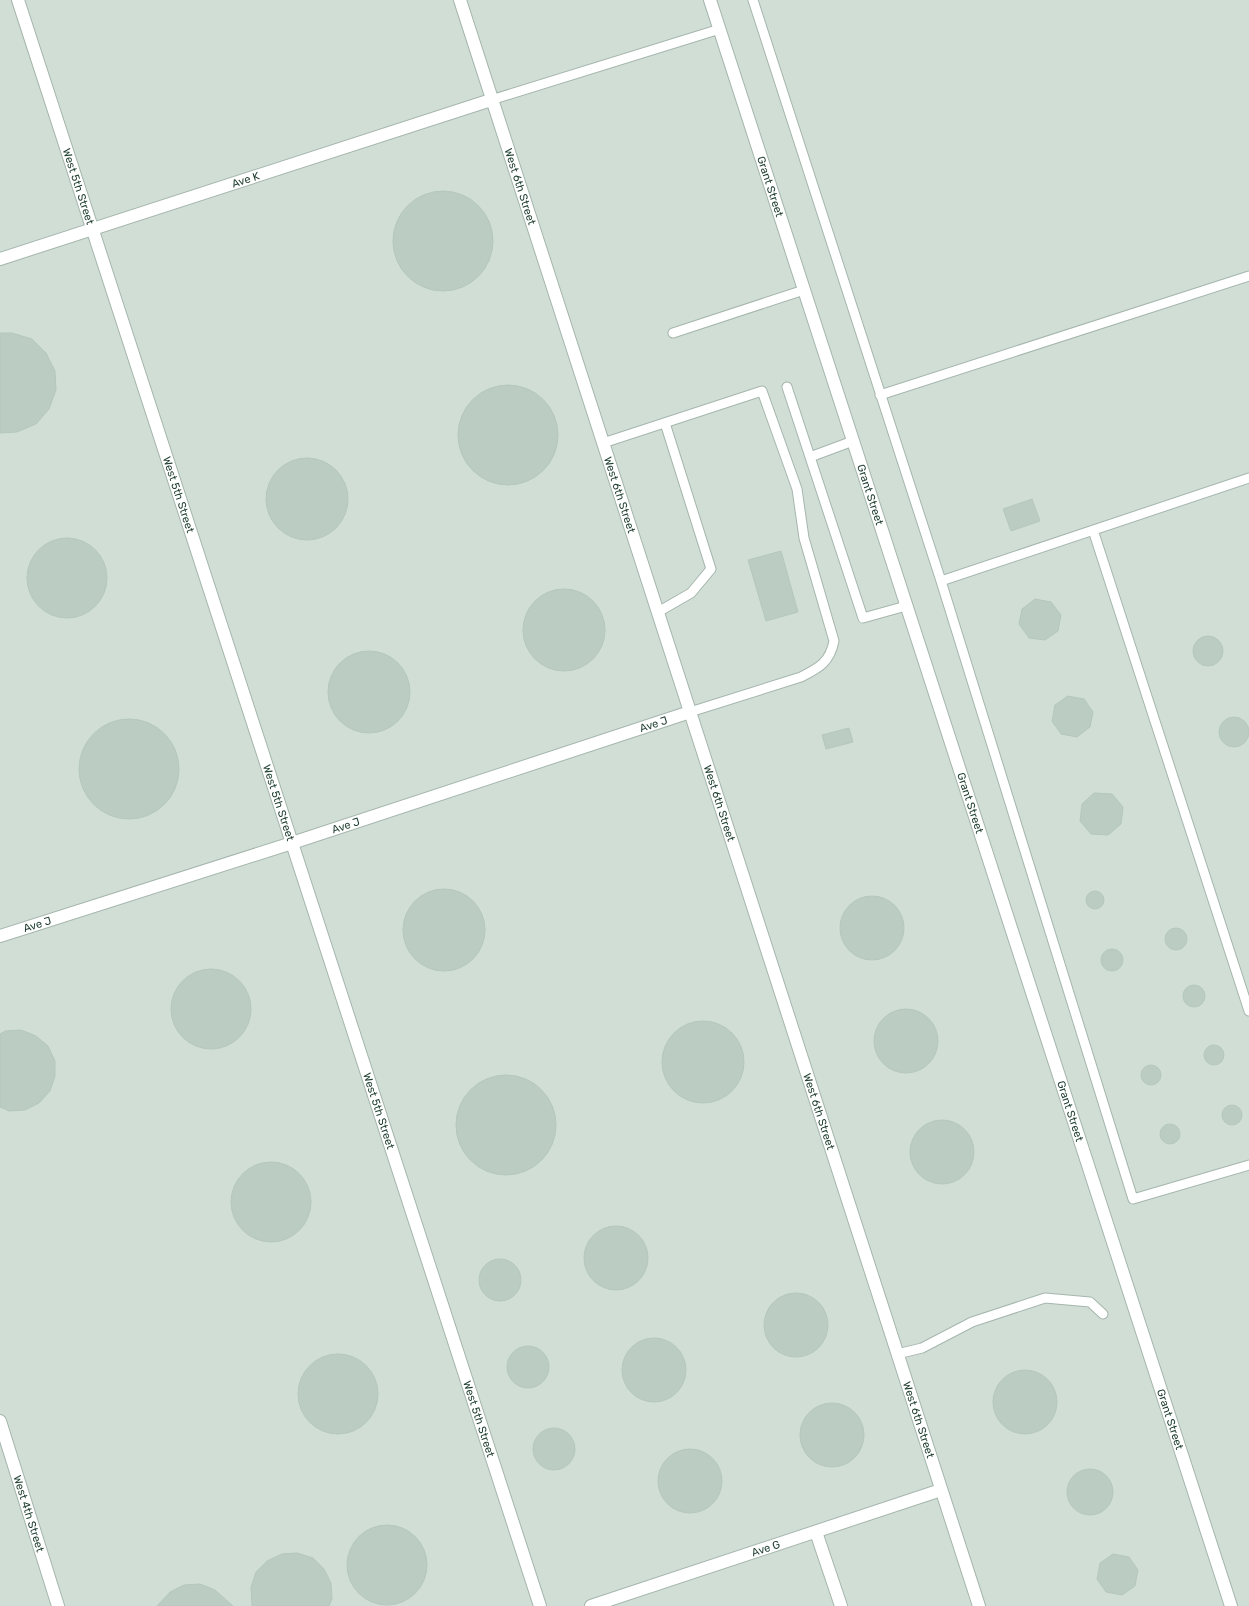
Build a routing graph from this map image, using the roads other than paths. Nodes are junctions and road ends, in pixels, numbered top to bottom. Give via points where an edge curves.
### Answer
1 (18, 0) edge
2 (460, 0) edge
3 (710, 0) edge
4 (753, 0) edge
5 (720, 29) junction
6 (491, 100) junction
7 (93, 229) junction
8 (0, 259) edge
9 (1249, 276) edge
10 (804, 290) junction
11 (673, 333) dead end
12 (787, 387) dead end
13 (880, 395) junction
14 (665, 423) junction
15 (853, 441) junction
16 (603, 443) junction
17 (810, 456) junction
18 (1249, 478) edge
19 (1093, 530) junction
20 (941, 581) junction
21 (906, 606) junction
22 (658, 612) junction
23 (690, 712) junction
24 (292, 843) junction
25 (0, 936) edge
26 (1249, 1011) edge
27 (1249, 1165) edge
28 (1103, 1314) dead end
29 (897, 1354) junction
30 (0, 1421) edge
31 (941, 1490) junction
32 (816, 1532) junction
33 (58, 1606) edge
34 (540, 1606) edge
35 (591, 1606) edge
36 (841, 1606) edge
37 (979, 1606) edge
38 (1231, 1606) edge

1 - 7 street, West 5th Street
2 - 6 street, West 6th Street
3 - 5 street, Grant Street
4 - 13 lane
5 - 6 lane
5 - 10 street, Grant Street
6 - 7 street, Ave K
6 - 16 street, West 6th Street
7 - 8 street, Ave K
7 - 24 street, West 5th Street
9 - 13 lane
10 - 11 lane
10 - 15 street, Grant Street
12 - 17 lane
13 - 20 lane
14 - 16 lane
14 - 22 lane via 711,569 691,593
14 - 23 lane via 762,391 797,489 804,538 834,641 832,653 823,663 801,677
15 - 17 lane
15 - 21 street, Grant Street
16 - 22 street, West 6th Street
17 - 21 lane via 863,618
18 - 19 lane
19 - 20 lane
19 - 26 lane
20 - 27 lane via 1133,1199
21 - 38 street, Grant Street
22 - 23 street, West 6th Street
23 - 24 street, Ave J
23 - 29 street, West 6th Street
24 - 25 street, Ave J
24 - 34 street, West 5th Street
28 - 29 lane via 1090,1302 1045,1298 972,1322 922,1348
29 - 31 street, West 6th Street
30 - 33 street, West 4th Street
31 - 32 street, Ave G
31 - 37 street, West 6th Street
32 - 35 street, Ave G
32 - 36 street

